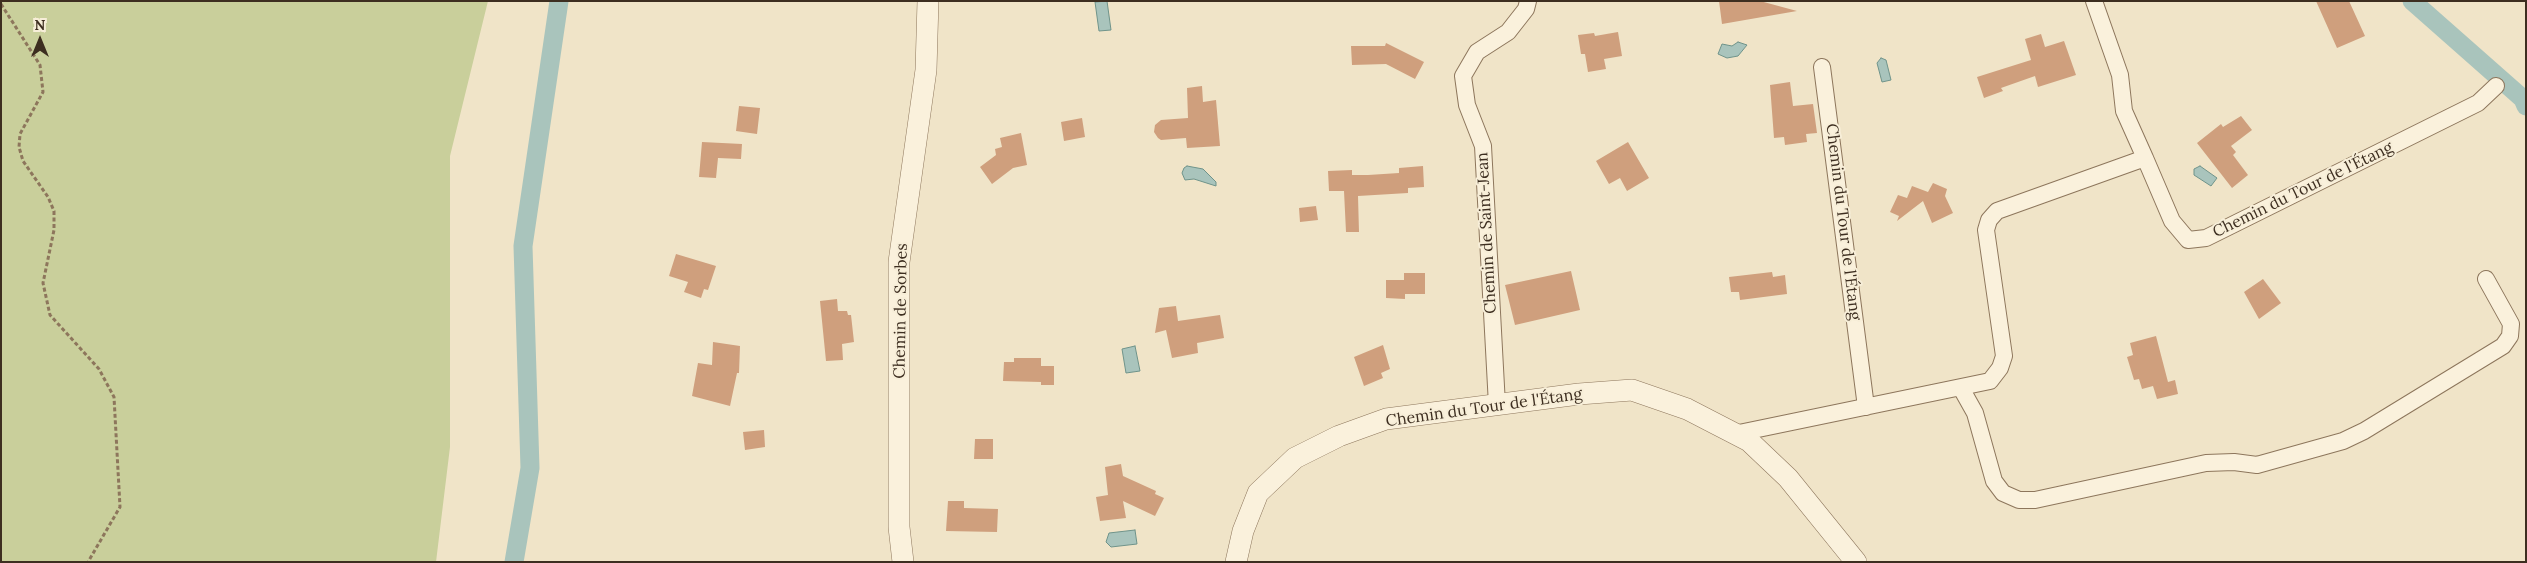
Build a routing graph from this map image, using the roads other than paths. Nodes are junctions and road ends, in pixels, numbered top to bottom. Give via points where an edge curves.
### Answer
1 (928, 1) edge
2 (1528, 1) edge
3 (2094, 1) edge
4 (1822, 67) dead end
5 (2496, 86) dead end
6 (2144, 158) junction
7 (2486, 280) dead end
8 (1961, 388) junction
9 (1497, 405) junction
10 (1866, 407) junction
11 (1734, 434) junction
12 (903, 562) edge
13 (1236, 562) edge
14 (1856, 562) edge

1 - 12 street, Chemin de Sorbes via 926,70 899,262 899,527
2 - 9 street, Chemin de Saint-Jean via 1526,9 1508,32 1477,52 1463,76 1467,105 1482,146
3 - 6 street, Chemin du Tour de l'Étang via 2120,75 2124,111
4 - 10 street, Chemin du Tour de l'Étang
5 - 6 street, Chemin du Tour de l'Étang via 2478,103 2206,238 2188,240 2172,221
6 - 8 street via 1997,211 1989,220 1986,230 2004,356 1990,381
7 - 8 street via 2511,324 2510,336 2503,346 2364,431 2343,441 2257,465 2206,463 2035,500 2018,500 2002,494 1994,480 1975,413
8 - 10 street
9 - 11 street, Chemin du Tour de l'Étang via 1632,390 1687,409
9 - 13 street, Chemin du Tour de l'Étang via 1386,420 1339,436 1295,458 1258,493 1243,531
10 - 11 street
11 - 14 street, Chemin du Tour de l'Étang via 1749,442 1788,478

